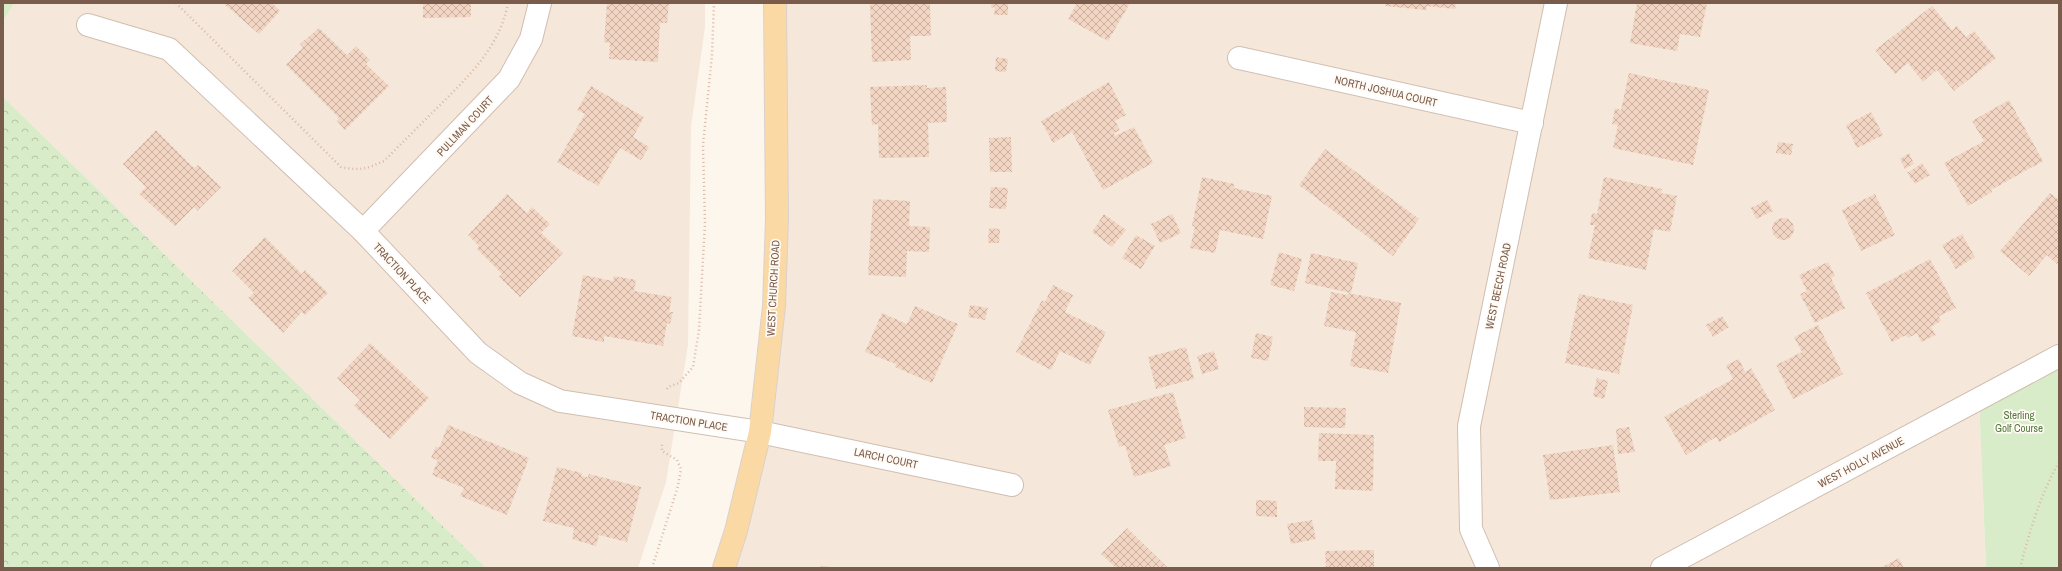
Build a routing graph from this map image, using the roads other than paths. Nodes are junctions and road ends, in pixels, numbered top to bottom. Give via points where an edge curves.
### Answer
1 (540, 3) edge
2 (775, 3) edge
3 (1556, 3) edge
4 (88, 25) dead end
5 (1239, 58) dead end
6 (1532, 123) junction
7 (363, 232) junction
8 (2059, 356) edge
9 (760, 432) junction
10 (1012, 485) dead end
11 (724, 568) edge
12 (1488, 568) edge
13 (1662, 568) edge

1 - 7 street, PULLMAN COURT via 531,39 509,79
2 - 9 main road, WEST CHURCH ROAD via 777,219 774,306
3 - 6 street, WEST BEECH ROAD
4 - 7 street, TRACTION PLACE via 169,49
5 - 6 street, NORTH JOSHUA COURT
6 - 12 street, WEST BEECH ROAD via 1469,426 1471,529
7 - 9 street, TRACTION PLACE via 478,353 520,383 560,401
8 - 13 street, WEST HOLLY AVENUE
9 - 10 street, LARCH COURT
9 - 11 main road, WEST CHURCH ROAD via 736,531

